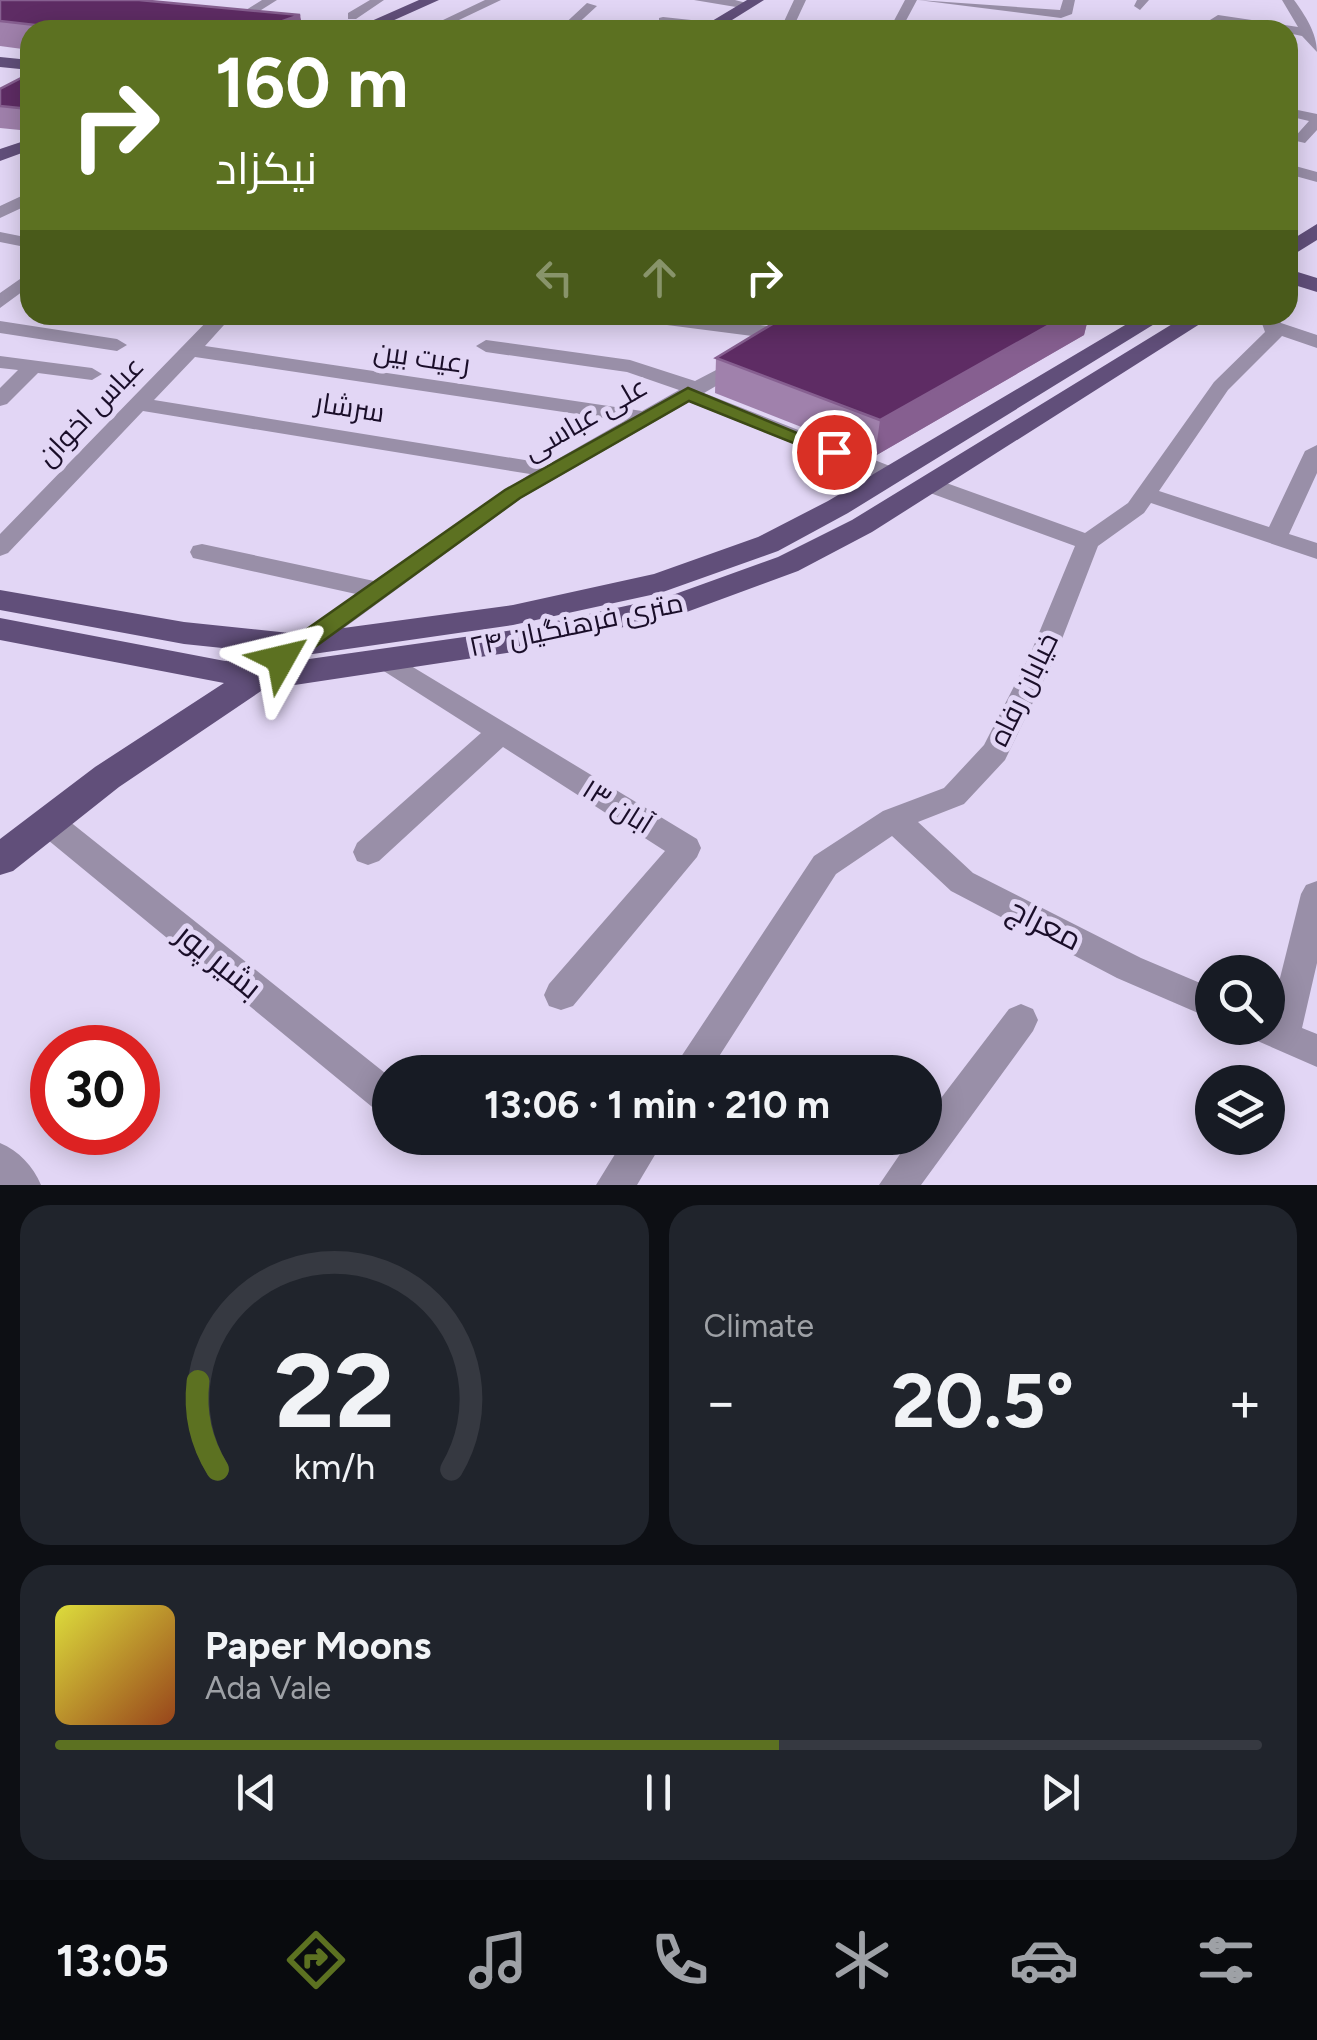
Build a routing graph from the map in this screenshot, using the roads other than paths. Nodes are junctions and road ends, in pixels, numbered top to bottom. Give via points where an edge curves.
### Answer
1 (271, 0) edge
2 (378, 0) edge
3 (432, 0) edge
4 (494, 0) edge
5 (700, 0) edge
6 (924, 0) edge
7 (1069, 0) edge
8 (1288, 0) edge
9 (753, 2) edge
10 (591, 6) dead end
11 (1003, 10) edge
12 (1233, 10) dead end
13 (1042, 13) junction
14 (1218, 19) joint
15 (237, 20) edge
16 (359, 20) edge
17 (366, 20) edge
18 (451, 20) edge
19 (575, 20) edge
20 (722, 20) edge
21 (1037, 20) edge
22 (1228, 20) edge
23 (1309, 28) edge
24 (1317, 48) edge
25 (1317, 119) edge
26 (1300, 140) dead end
27 (20, 285) edge
28 (0, 302) edge
29 (214, 325) edge
30 (779, 325) edge
31 (1141, 325) edge
32 (1186, 325) edge
33 (1273, 325) edge
34 (1281, 325) edge
35 (0, 327) edge
36 (1317, 342) edge
37 (117, 345) dead end
38 (486, 346) dead end
39 (190, 350) junction
40 (0, 362) edge
41 (33, 366) junction
42 (92, 374) dead end
43 (692, 391) junction
44 (0, 400) edge
45 (138, 404) junction
46 (646, 418) junction
47 (1316, 451) edge
48 (552, 471) junction
49 (892, 476) junction
50 (930, 485) junction
51 (1146, 494) junction
52 (1276, 537) junction
53 (1088, 542) junction
54 (0, 548) edge
55 (1317, 550) edge
56 (202, 552) dead end
57 (376, 590) junction
58 (0, 600) edge
59 (0, 630) edge
60 (298, 645) junction
61 (388, 661) junction
62 (264, 673) junction
63 (501, 732) junction
64 (894, 819) junction
65 (48, 822) junction
66 (368, 852) dead end
67 (0, 860) edge
68 (1317, 894) edge
69 (561, 994) dead end
70 (1195, 997) edge
71 (1285, 997) edge
72 (1022, 1020) dead end
73 (1285, 1037) edge
74 (1317, 1051) edge
75 (700, 1055) edge
76 (372, 1084) edge
77 (635, 1155) edge
78 (0, 1162) edge
79 (22, 1185) edge
80 (615, 1185) edge
81 (898, 1185) edge

1 - 15 street
2 - 16 street
3 - 17 main road
4 - 18 street
5 - 9 street
6 - 11 street
7 - 13 street via 1068,12
8 - 23 street
9 - 20 main road
10 - 19 street
11 - 13 street
12 - 14 street
13 - 21 street
14 - 22 street
23 - 24 street
25 - 26 street
27 - 28 street
29 - 39 street, عباس اخوان
30 - 43 street, علی عباسی via 793,326
31 - 49 main road, ۲۴ متری فرهنگیان
32 - 50 main road, ۲۴ متری فرهنگیان
33 - 51 street via 1275,333 1221,386
34 - 36 street
35 - 37 street
38 - 43 street via 630,366
39 - 45 street, عباس اخوان
39 - 46 street, رعیت بین
40 - 41 street
41 - 42 street
41 - 44 street
43 - 46 street, علی عباسی
43 - 49 street
45 - 48 street, سرشار
45 - 54 street, عباس اخوان
46 - 48 street, علی عباسی
47 - 52 street
48 - 57 street, علی عباسی
49 - 60 main road, ۲۴ متری فرهنگیان via 768,544 660,583 513,615
50 - 53 street
50 - 61 main road, ۲۴ متری فرهنگیان via 788,564 672,606
51 - 52 street
51 - 53 street
52 - 55 street
53 - 64 street, خیابان رفاه via 996,752 954,796
56 - 57 street
57 - 60 street, علی عباسی
58 - 60 main road, ۲۴ متری فرهنگیان via 184,633
59 - 62 main road, ۲۴ متری فرهنگیان via 225,672
60 - 62 street, علی عباسی
61 - 62 main road, ۲۴ متری فرهنگیان
61 - 63 street, ۱۳ آبان
62 - 65 main road
63 - 66 street
63 - 69 street, ۱۳ آبان via 686,848
64 - 70 street, معراج via 962,882
64 - 75 street, خیابان رفاه via 825,865
65 - 67 main road
65 - 76 street, بشیر پور
68 - 71 street
72 - 81 street
73 - 74 street
77 - 80 street
78 - 79 street

